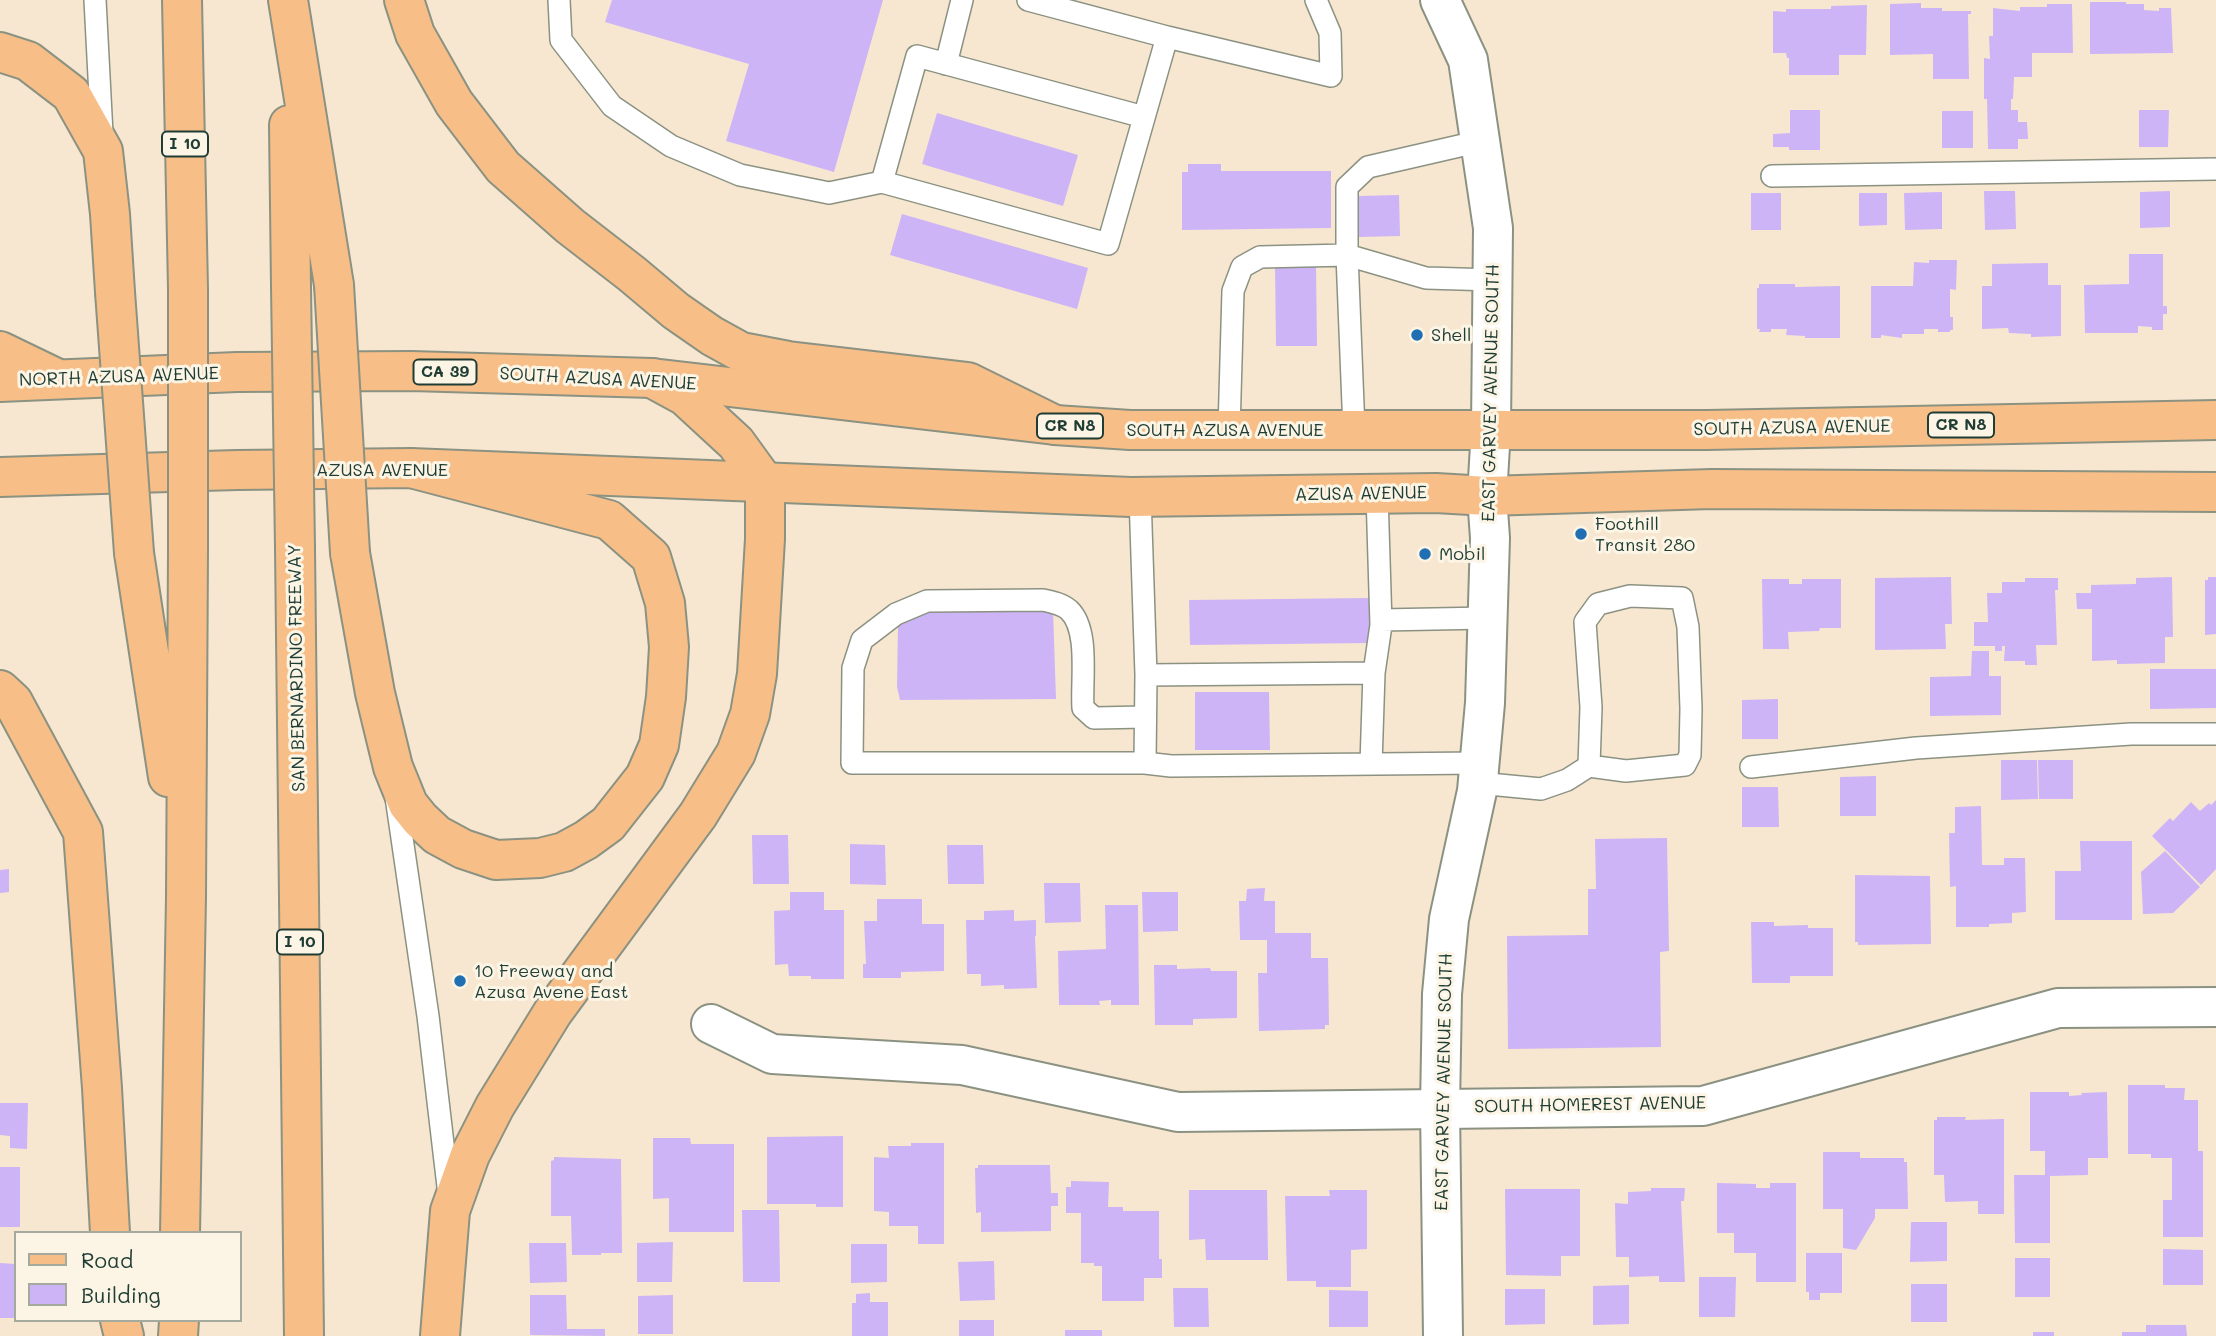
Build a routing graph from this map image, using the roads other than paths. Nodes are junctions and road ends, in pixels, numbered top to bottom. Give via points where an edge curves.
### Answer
1 (95, 0) edge
2 (182, 0) edge
3 (288, 0) edge
4 (404, 0) edge
5 (559, 0) edge
6 (962, 0) edge
7 (1028, 0) edge
8 (1316, 0) edge
9 (1440, 0) edge
10 (1167, 37) junction
11 (0, 52) edge
12 (946, 64) junction
13 (1144, 117) junction
14 (1480, 141) junction
15 (103, 151) junction
16 (2216, 169) edge
17 (1772, 177) dead end
18 (881, 182) junction
19 (1347, 255) junction
20 (1493, 280) junction
21 (0, 351) edge
22 (237, 372) joint
23 (56, 378) junction
24 (652, 378) junction
25 (0, 382) edge
26 (2216, 420) edge
27 (1055, 425) junction
28 (1492, 429) junction
29 (1229, 430) junction
30 (1354, 430) junction
31 (411, 468) junction
32 (0, 477) edge
33 (765, 483) junction
34 (2216, 492) edge
35 (1377, 494) junction
36 (1140, 496) junction
37 (1487, 496) junction
38 (1487, 618) junction
39 (1381, 621) junction
40 (1374, 673) junction
41 (1146, 675) junction
42 (0, 690) edge
43 (1145, 717) junction
44 (2216, 734) edge
45 (1146, 763) junction
46 (1371, 764) junction
47 (1589, 766) junction
48 (393, 767) junction
49 (1751, 767) dead end
50 (1479, 773) junction
51 (186, 897) junction
52 (2216, 1007) edge
53 (711, 1024) dead end
54 (1440, 1107) junction
55 (450, 1211) junction
56 (110, 1231) edge
57 (180, 1231) edge
58 (304, 1336) edge
59 (440, 1336) edge
60 (1443, 1336) edge

1 - 15 lane
2 - 51 main road, I 10, bridge via 188,289
3 - 48 main road, bridge via 334,285 350,552
3 - 58 main road, SAN BERNARDINO FREEWAY / I 10, bridge
4 - 27 main road via 415,34 454,103 503,167 712,337 741,352 789,361 968,382
5 - 18 lane via 561,40 612,106 671,146 740,175 829,193
6 - 12 lane
7 - 10 lane
8 - 10 lane via 1330,33 1331,76
9 - 14 street, EAST GARVEY AVENUE SOUTH via 1468,60
10 - 13 lane
11 - 15 main road via 28,61 71,94
12 - 13 lane
12 - 18 lane via 917,56
13 - 18 lane via 1108,244
14 - 19 lane via 1368,167 1347,187
14 - 20 street, EAST GARVEY AVENUE SOUTH via 1493,228
15 - 51 main road, bridge via 134,553
16 - 17 lane
19 - 20 lane via 1426,278
19 - 29 lane via 1260,257 1242,267 1233,290
19 - 30 lane
20 - 28 street, EAST GARVEY AVENUE SOUTH
21 - 23 main road
22 - 23 main road, NORTH AZUSA AVENUE / CA 39
22 - 24 main road, SOUTH AZUSA AVENUE / CA 39 via 411,371
23 - 25 main road, NORTH AZUSA AVENUE / CA 39
24 - 27 main road, SOUTH AZUSA AVENUE / CR N8
24 - 33 main road via 685,396 736,443
26 - 28 main road, SOUTH AZUSA AVENUE / CR N8 via 1707,430
27 - 29 main road, SOUTH AZUSA AVENUE / CR N8
28 - 30 main road, SOUTH AZUSA AVENUE / CR N8
28 - 37 street, EAST GARVEY AVENUE SOUTH
29 - 30 main road, SOUTH AZUSA AVENUE / CR N8
31 - 32 main road, AZUSA AVENUE
31 - 33 main road, AZUSA AVENUE
31 - 48 main road via 610,520 651,556 665,603 669,647 666,697 659,745 645,777 608,824 565,852 496,860 463,849 420,820
33 - 36 main road, AZUSA AVENUE
33 - 55 main road via 757,674 750,714 736,753 698,815 553,1012 470,1155
34 - 37 main road via 1712,489
35 - 36 main road, AZUSA AVENUE
35 - 37 main road, AZUSA AVENUE
35 - 39 lane
36 - 41 lane
37 - 38 street, EAST GARVEY AVENUE SOUTH
38 - 39 lane
38 - 50 street, EAST GARVEY AVENUE SOUTH
39 - 40 lane
40 - 41 lane
40 - 46 lane
41 - 43 lane
42 - 56 main road via 13,702 82,832
43 - 45 lane
43 - 45 lane via 1094,718 1083,708 1082,635 1070,611 1044,600 927,601 896,614 862,640 853,667 852,763
44 - 49 lane via 2131,734 1916,748
45 - 46 lane
46 - 50 lane
47 - 47 lane via 1591,707 1585,622 1598,604 1630,597 1682,598 1688,627 1691,709 1690,755 1685,765 1626,771
47 - 50 lane via 1541,789
48 - 55 lane
50 - 54 street, EAST GARVEY AVENUE SOUTH via 1449,919
51 - 57 main road, I 10
52 - 54 street, SOUTH HOMEREST AVENUE via 2057,1007 1703,1105
53 - 54 street, SOUTH HOMEREST AVENUE via 772,1055 962,1065 1178,1112
54 - 60 street, EAST GARVEY AVENUE SOUTH
55 - 59 main road

